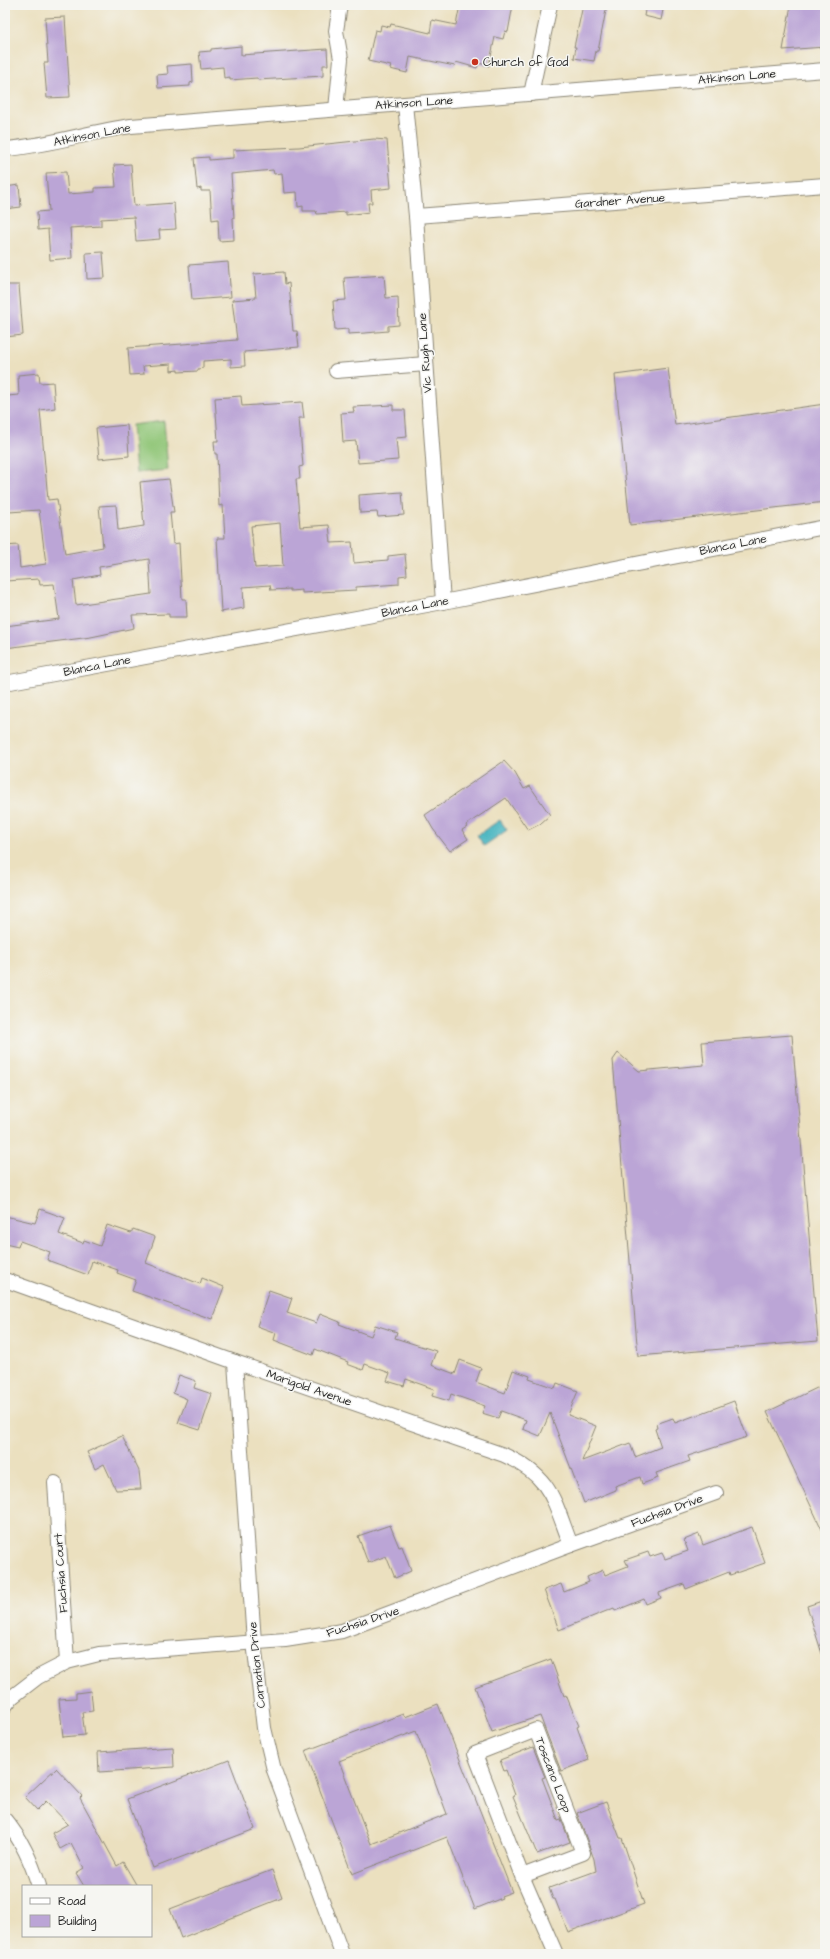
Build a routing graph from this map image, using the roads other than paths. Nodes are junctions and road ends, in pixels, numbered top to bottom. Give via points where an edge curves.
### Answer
1 (340, 5) edge
2 (550, 5) edge
3 (825, 70) edge
4 (531, 94) junction
5 (406, 104) junction
6 (336, 109) junction
7 (5, 149) edge
8 (825, 185) edge
9 (416, 216) junction
10 (426, 364) junction
11 (336, 371) dead end
12 (825, 527) edge
13 (443, 602) junction
14 (5, 683) edge
15 (5, 1280) edge
16 (235, 1362) junction
17 (55, 1483) dead end
18 (716, 1493) dead end
19 (571, 1545) junction
20 (254, 1642) junction
21 (67, 1662) junction
22 (5, 1706) edge
23 (5, 1820) edge
24 (522, 1876) junction
25 (39, 1885) edge
26 (342, 1954) edge
27 (556, 1954) edge

1 - 6 street via 336,31 341,59
2 - 4 street
3 - 4 street, Atkinson Lane
4 - 5 street, Atkinson Lane
5 - 6 street, Atkinson Lane
5 - 9 street, Vic Rugh Lane
6 - 7 street, Atkinson Lane via 108,129 45,144
8 - 9 street, Gardner Avenue
9 - 10 street, Vic Rugh Lane
10 - 11 street
10 - 13 street, Vic Rugh Lane
12 - 13 street, Blanca Lane
13 - 14 street, Blanca Lane
15 - 16 street, Marigold Avenue
16 - 19 street, Marigold Avenue via 522,1463 533,1471 549,1490
16 - 20 street, Carnation Drive
17 - 21 street, Fuchsia Court
18 - 19 street, Fuchsia Drive
19 - 20 street, Fuchsia Drive via 342,1631
20 - 21 street, Fuchsia Drive via 99,1654
20 - 26 street, Carnation Drive via 264,1728 274,1770
21 - 22 street, Fuchsia Drive via 38,1677 12,1697
23 - 25 street via 27,1851
24 - 24 street, Toscano Loop via 583,1853 536,1730 475,1754
24 - 27 street, Toscano Loop

